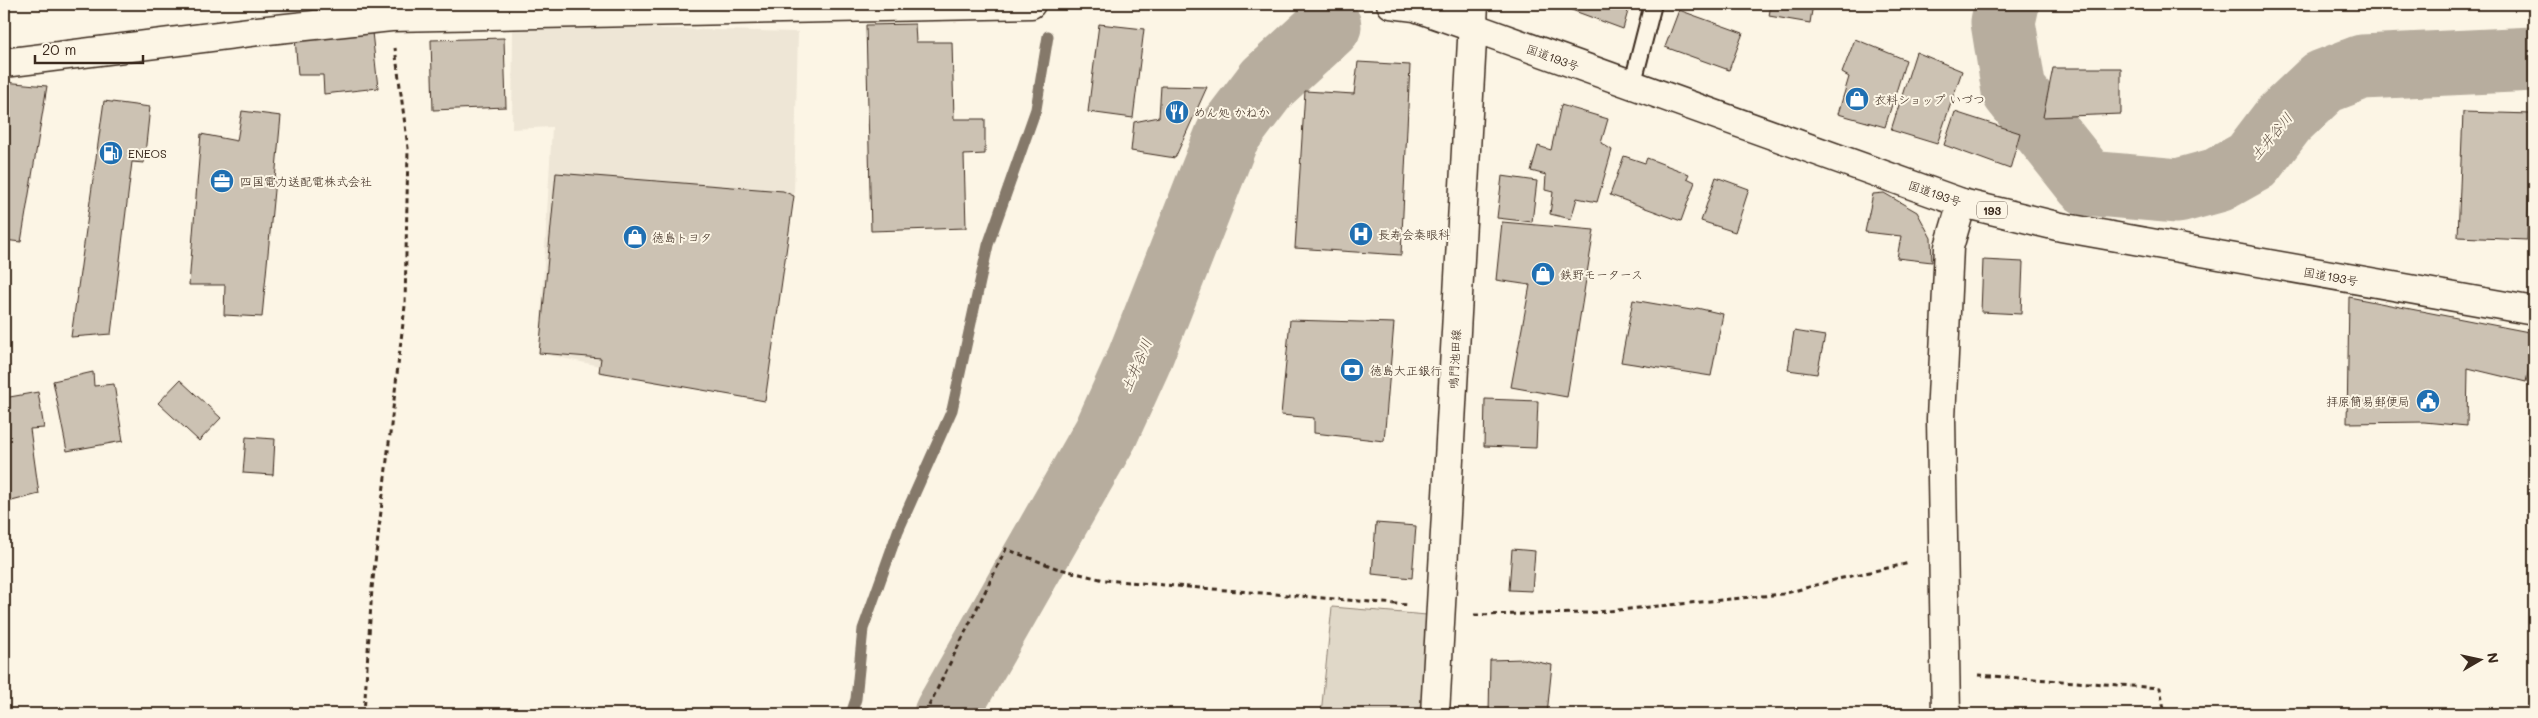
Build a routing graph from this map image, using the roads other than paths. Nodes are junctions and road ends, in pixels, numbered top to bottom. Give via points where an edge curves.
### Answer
1 (1031, 4) edge
2 (1391, 4) edge
3 (1653, 4) edge
4 (874, 5) edge
5 (391, 11) edge
6 (1473, 16) edge
7 (4, 63) edge
8 (1632, 86) junction
9 (1962, 203) junction
10 (2534, 312) edge
11 (1435, 714) edge
12 (1946, 714) edge

1 - 4 main road
2 - 6 main road, 国道193号
3 - 8 lane
4 - 5 main road
5 - 7 main road
6 - 8 main road, 国道193号 / 193
6 - 11 main road, 鳴門池田線
8 - 9 main road, 国道193号 / 193
9 - 10 main road, 国道193号 / 193 via 2061,227
9 - 12 main road via 1949,247 1941,419

